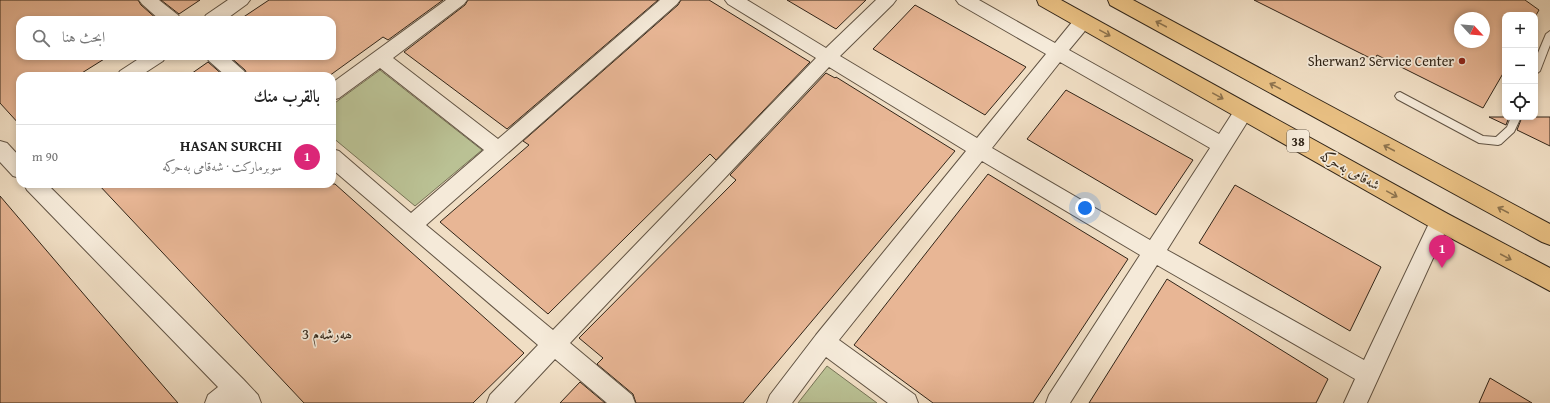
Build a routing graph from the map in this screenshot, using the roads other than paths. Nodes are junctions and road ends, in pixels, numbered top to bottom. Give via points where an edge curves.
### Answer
1 (148, 0) edge
2 (241, 0) edge
3 (458, 0) edge
4 (671, 0) edge
5 (734, 0) edge
6 (887, 0) edge
7 (965, 0) edge
8 (1046, 0) edge
9 (1117, 0) edge
10 (167, 16) edge
11 (218, 16) edge
12 (1083, 21) junction
13 (1550, 34) edge
14 (1059, 52) junction
15 (828, 57) junction
16 (380, 58) junction
17 (151, 60) edge
18 (220, 60) edge
19 (1538, 64) edge
20 (132, 72) edge
21 (233, 72) edge
22 (336, 90) edge
23 (1400, 96) dead end
24 (1244, 111) junction
25 (1515, 120) edge
26 (1222, 145) junction
27 (497, 149) junction
28 (980, 150) junction
29 (6, 152) edge
30 (336, 160) edge
31 (16, 165) edge
32 (38, 188) edge
33 (1440, 221) junction
34 (410, 225) junction
35 (1550, 235) edge
36 (1154, 253) junction
37 (1550, 280) edge
38 (824, 342) junction
39 (553, 344) junction
40 (1368, 374) junction
41 (235, 387) junction
42 (216, 403) edge
43 (250, 403) edge
44 (498, 403) edge
45 (624, 403) edge
46 (778, 403) edge
47 (907, 403) edge
48 (1057, 403) edge
49 (1355, 403) edge

1 - 10 street
2 - 11 street
3 - 16 street
4 - 27 street
5 - 15 street
6 - 15 street
7 - 14 street
8 - 12 main road, شەقامی بەحرکە / 38
35 -> 9 main road
12 - 14 street
12 -> 24 main road, شەقامی بەحرکە / 38
13 - 19 lane
14 - 26 street
14 - 28 street
15 - 28 street
15 - 39 street
16 - 22 street
16 - 27 street
17 - 20 street
18 - 21 street
23 - 25 lane via 1482,140 1498,141 1511,129
24 - 26 street
24 -> 33 main road, شەقامی بەحرکە / 38
26 - 36 street
27 - 34 street
28 - 36 street
28 - 38 street
29 - 31 street
30 - 34 street
32 - 41 street
33 -> 37 main road, شەقامی بەحرکە / 38
33 - 40 street
34 - 39 street
36 - 40 street
36 - 48 street
38 - 46 street
38 - 47 street
39 - 44 street
39 - 45 street
40 - 49 street
41 - 42 street
41 - 43 street

